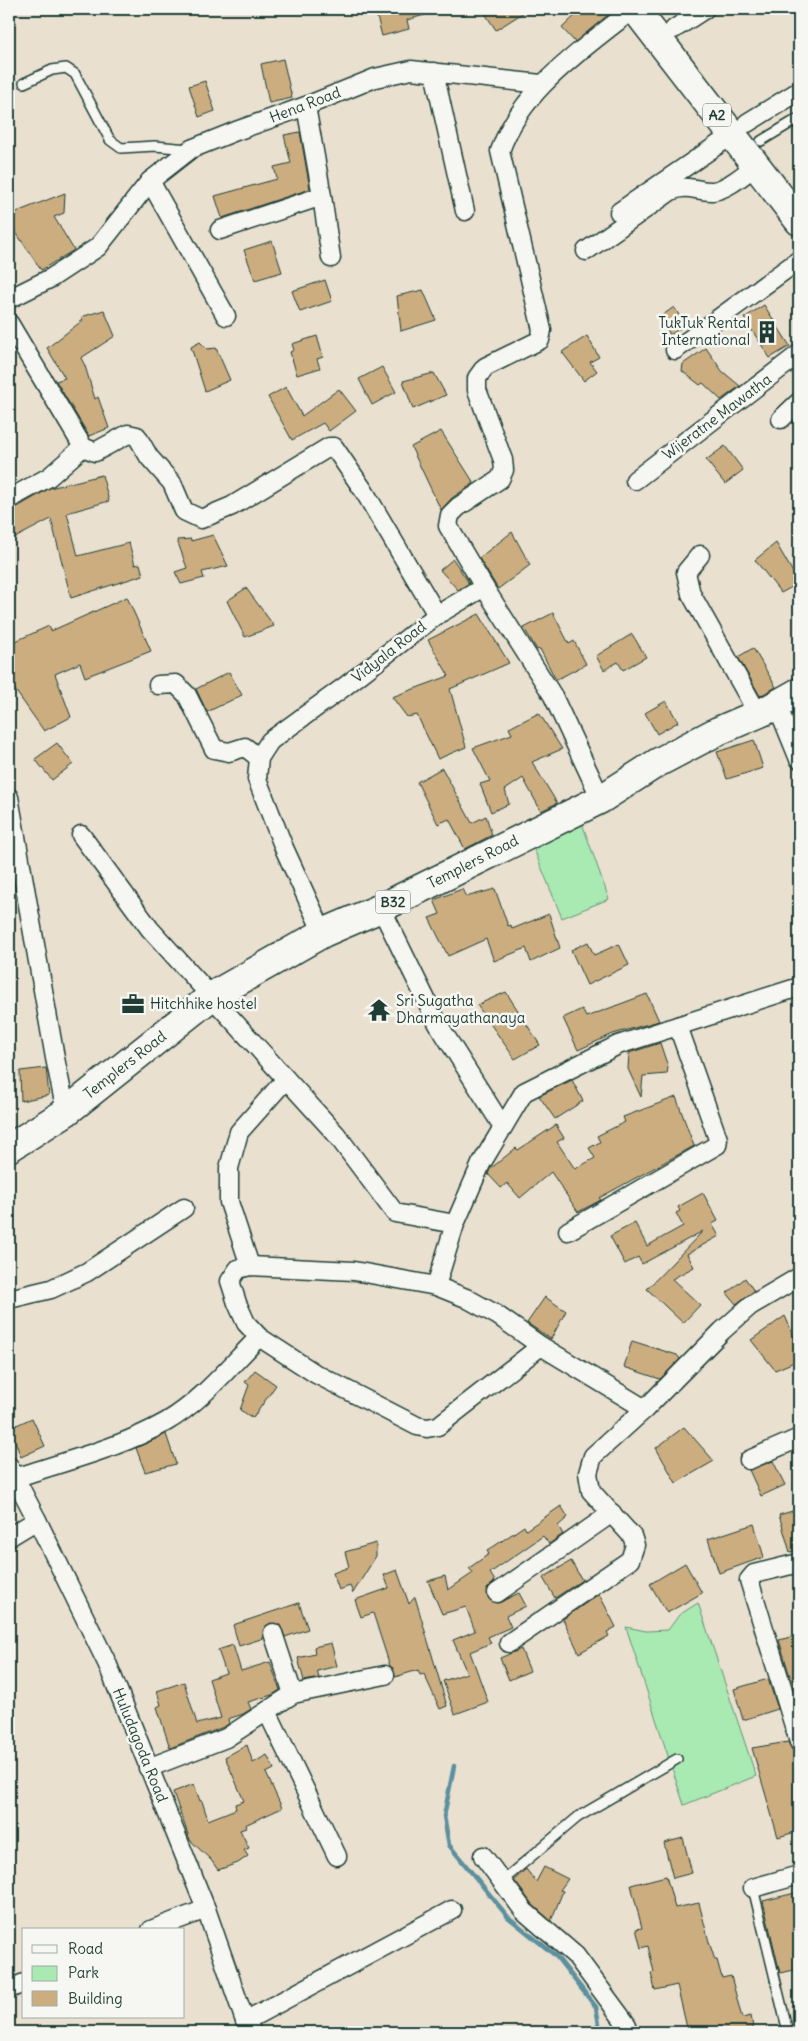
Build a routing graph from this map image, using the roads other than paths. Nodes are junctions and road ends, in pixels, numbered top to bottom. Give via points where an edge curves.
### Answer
1 (634, 9) edge
2 (705, 9) edge
3 (666, 19) edge
4 (434, 72) junction
5 (24, 83) dead end
6 (541, 84) junction
7 (799, 91) edge
8 (306, 106) junction
9 (799, 118) edge
10 (749, 141) junction
11 (191, 149) junction
12 (150, 181) junction
13 (799, 190) edge
14 (322, 196) junction
15 (465, 211) dead end
16 (620, 212) dead end
17 (799, 221) edge
18 (220, 230) dead end
19 (586, 251) dead end
20 (331, 258) dead end
21 (799, 260) edge
22 (9, 299) edge
23 (226, 316) dead end
24 (9, 323) edge
25 (675, 350) dead end
26 (799, 354) edge
27 (799, 402) edge
28 (781, 419) dead end
29 (82, 447) junction
30 (635, 480) dead end
31 (9, 499) edge
32 (700, 555) dead end
33 (484, 587) junction
34 (437, 615) junction
35 (158, 685) dead end
36 (778, 703) edge
37 (259, 758) junction
38 (799, 759) edge
39 (9, 797) edge
40 (601, 799) junction
41 (81, 835) dead end
42 (380, 908) junction
43 (322, 933) junction
44 (799, 987) edge
45 (212, 996) junction
46 (678, 1026) junction
47 (286, 1079) junction
48 (66, 1112) junction
49 (503, 1127) junction
50 (9, 1148) edge
51 (184, 1208) dead end
52 (455, 1224) junction
53 (568, 1230) dead end
54 (250, 1266) junction
55 (799, 1276) edge
56 (436, 1286) junction
57 (9, 1299) edge
58 (259, 1337) junction
59 (541, 1346) junction
60 (645, 1409) junction
61 (799, 1438) edge
62 (749, 1460) dead end
63 (12, 1472) edge
64 (612, 1513) junction
65 (37, 1520) junction
66 (9, 1537) edge
67 (799, 1563) edge
68 (498, 1593) dead end
69 (273, 1633) dead end
70 (509, 1643) dead end
71 (385, 1675) dead end
72 (293, 1694) junction
73 (267, 1711) junction
74 (799, 1742) edge
75 (677, 1759) dead end
76 (148, 1768) junction
77 (338, 1856) dead end
78 (483, 1856) dead end
79 (799, 1875) edge
80 (501, 1882) junction
81 (753, 1888) joint
82 (206, 1909) junction
83 (452, 1910) dead end
84 (156, 1928) edge
85 (22, 1984) edge
86 (9, 1989) edge
87 (249, 2027) edge
88 (625, 2032) edge
89 (788, 2032) edge

1 - 6 street
1 - 10 main road, A2
2 - 3 street
3 - 10 main road, A2
4 - 6 street, Hena Road
4 - 8 street, Hena Road via 411,70 375,78
4 - 15 street
5 - 11 lane via 52,70 66,68 75,74 110,140 121,148
6 - 33 street via 505,135 500,150 542,330 540,340 485,367 477,378 477,390 504,470 500,479 458,507 450,515 448,526
7 - 10 street
8 - 11 street, Hena Road
8 - 14 street
9 - 10 lane
10 - 13 main road, A2
10 - 16 street
10 - 17 main road, A2
10 - 19 street via 722,189 712,191 681,186
11 - 12 street, Hena Road
12 - 22 street, Hena Road via 98,246 51,278
12 - 23 street
14 - 18 street
14 - 20 street
21 - 25 street
24 - 29 street
26 - 30 street, Wijeratne Mawatha
27 - 28 street
29 - 31 street via 49,477
29 - 34 street via 95,452 128,434 137,436 149,457 172,483 184,511 202,519 232,506 329,446 334,447 364,491
32 - 36 street via 686,572 691,594
33 - 34 street, Vidyala Road
33 - 40 street via 553,696
34 - 37 street, Vidyala Road via 270,741
35 - 37 street via 176,684 187,695 214,749 229,752 245,747
36 - 38 street
36 - 40 main road, Templers Road / B32 via 657,763
37 - 43 street via 257,779
39 - 48 street
40 - 42 main road, Templers Road / B32
41 - 45 street via 150,929
42 - 43 main road, Templers Road / B32
42 - 49 street via 438,1024
43 - 45 main road, Templers Road / B32
44 - 46 street
45 - 47 street
45 - 48 main road, Templers Road / B32
46 - 49 street via 618,1045 524,1092
46 - 53 street via 718,1139 717,1145
47 - 52 street via 336,1134 395,1213
47 - 54 street via 239,1132 229,1168 229,1202
48 - 50 main road, Templers Road / B32
49 - 52 street via 481,1164
51 - 57 street via 87,1272 51,1289
52 - 56 street
54 - 56 street via 354,1270
54 - 58 street via 238,1269 230,1281 246,1323
55 - 60 street via 750,1306
56 - 59 street via 497,1315
58 - 59 street via 316,1374 417,1426 427,1428 438,1426
58 - 63 street via 202,1396 167,1421 133,1438
59 - 60 street
60 - 64 street via 593,1456 588,1473 591,1491
61 - 62 street
63 - 65 street, Huludagoda Road
64 - 68 street
64 - 70 street via 632,1536 635,1544 630,1560
65 - 66 street
65 - 76 street, Huludagoda Road via 107,1663
67 - 74 street via 754,1574 749,1580
69 - 72 street
71 - 72 street
72 - 73 street
73 - 76 street via 226,1738
73 - 77 street
75 - 80 lane via 578,1817
76 - 82 street, Huludagoda Road
78 - 80 street
79 - 81 street
80 - 88 street via 524,1911 576,1956 627,2025
81 - 89 lane
82 - 84 street
82 - 87 street, Huludagoda Road
83 - 87 street
85 - 86 street

